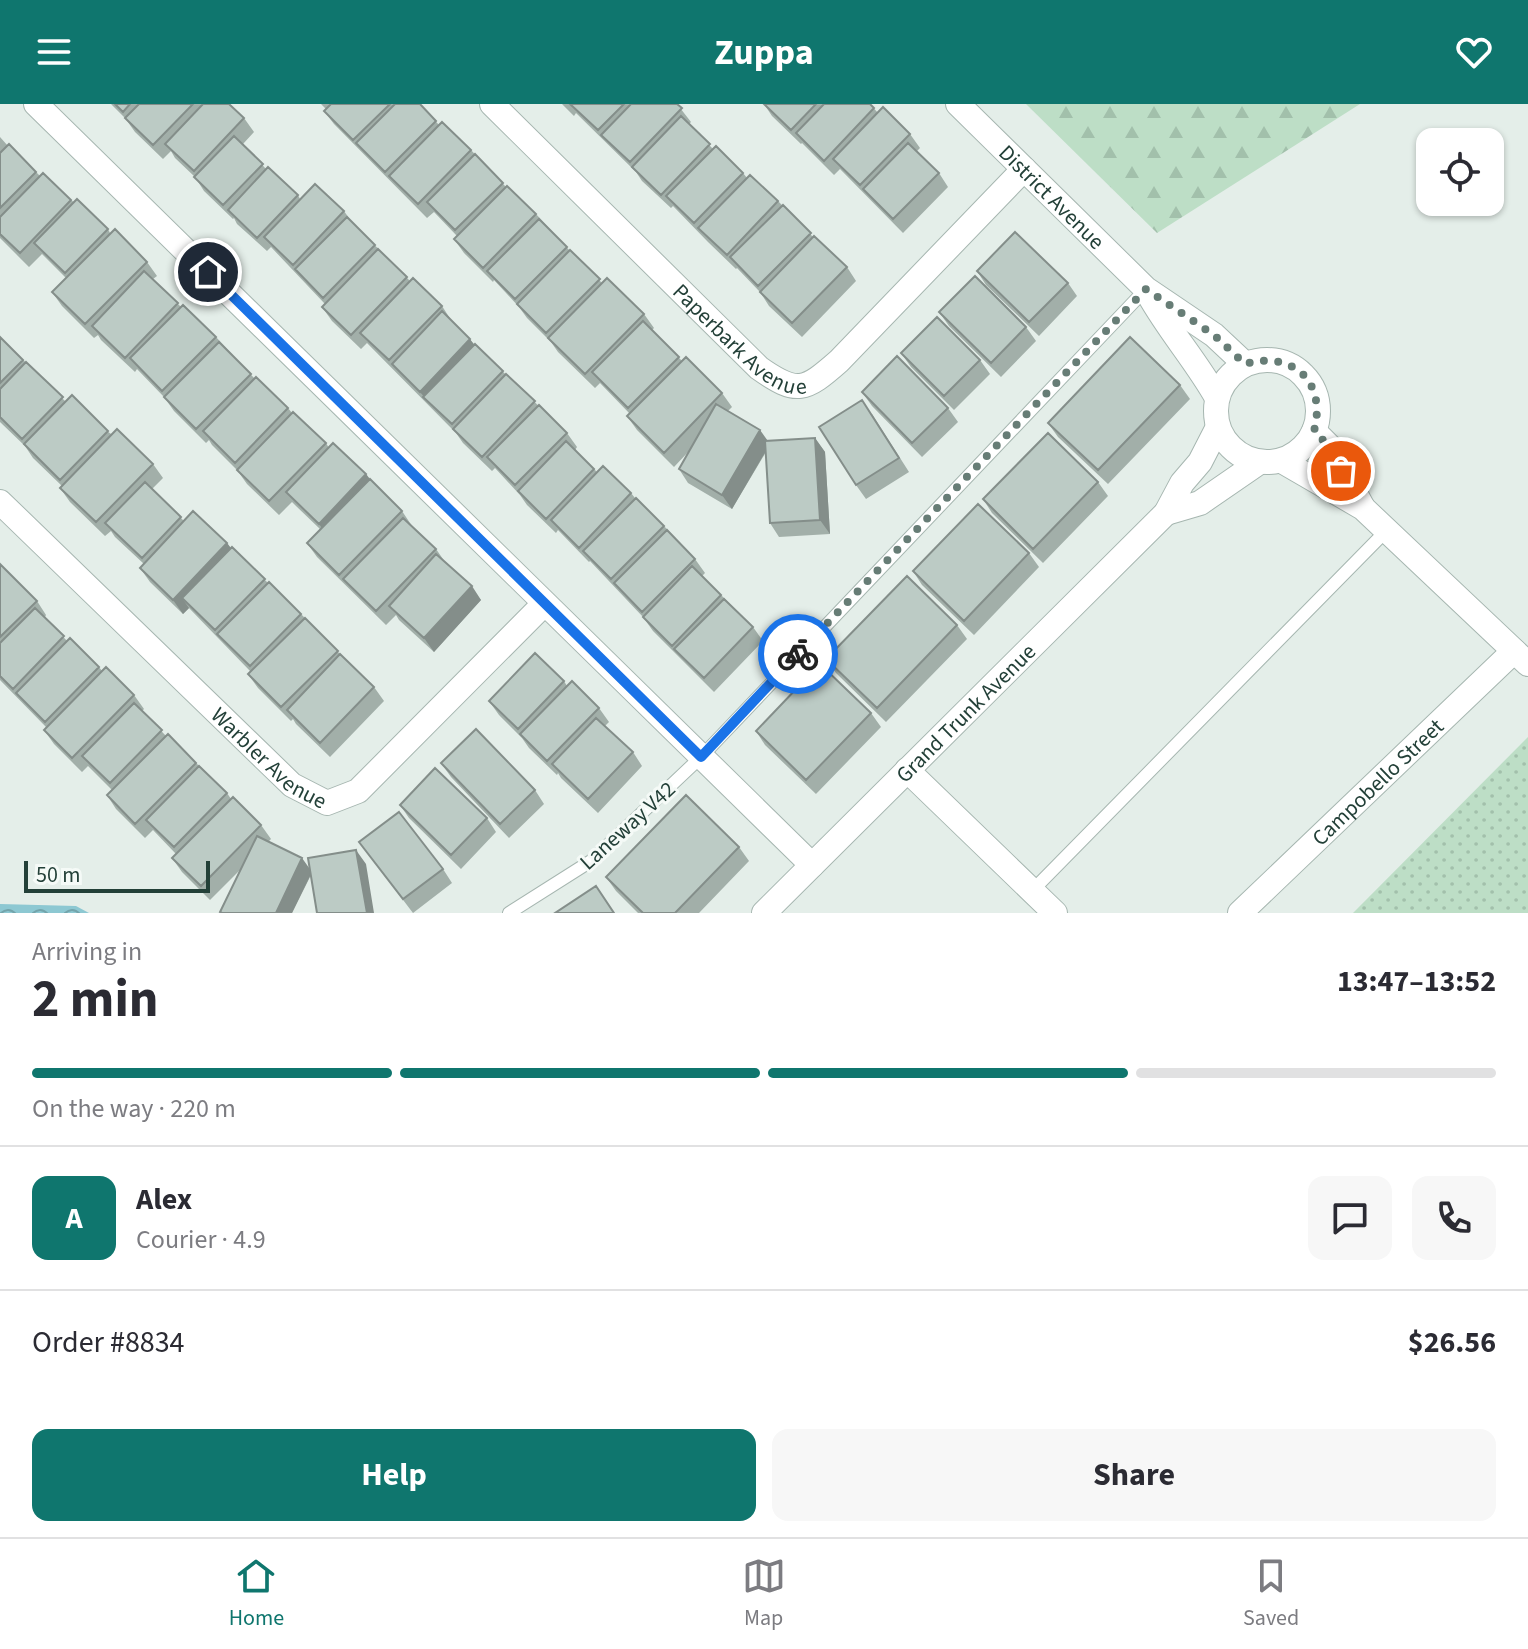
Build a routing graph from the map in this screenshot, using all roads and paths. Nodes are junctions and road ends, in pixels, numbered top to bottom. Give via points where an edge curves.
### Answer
1 (36, 104) edge
2 (492, 104) edge
3 (958, 104) edge
4 (1024, 169) junction
5 (1146, 289) junction
6 (1245, 364) junction
7 (1217, 398) junction
8 (1218, 427) junction
9 (1314, 431) junction
10 (1270, 462) junction
11 (0, 502) edge
12 (1363, 508) junction
13 (1166, 513) junction
14 (1386, 531) junction
15 (544, 604) junction
16 (1521, 657) edge
17 (701, 757) junction
18 (907, 770) junction
19 (812, 865) junction
20 (1032, 891) junction
21 (509, 913) edge
22 (764, 913) edge
23 (1055, 913) edge
24 (1240, 913) edge

1 - 15 street
2 - 4 street, Paperbark Avenue via 759,368 784,386 813,384 839,361
3 - 4 street, District Avenue
4 - 5 street, District Avenue
5 - 6 street, District Avenue via 1214,335
5 - 7 street, District Avenue
5 - 17 lane, Laneway V42
6 - 7 street via 1223,384
6 - 9 street via 1273,360 1300,371 1317,399
7 - 8 street
8 - 10 street via 1233,450
8 - 13 street, Grand Trunk Avenue
9 - 10 street via 1296,455
9 - 12 street via 1330,447
10 - 12 street
10 - 13 street, Grand Trunk Avenue via 1200,503
11 - 15 street, Warbler Avenue via 292,785 327,803 358,791
12 - 14 street
13 - 18 street, Grand Trunk Avenue
14 - 16 street
14 - 20 lane
15 - 17 street
16 - 24 street, Campobello Street
17 - 19 street
17 - 21 lane, Laneway V42 via 591,861
18 - 19 street, Grand Trunk Avenue
18 - 20 street
19 - 22 street, Grand Trunk Avenue
20 - 23 street

